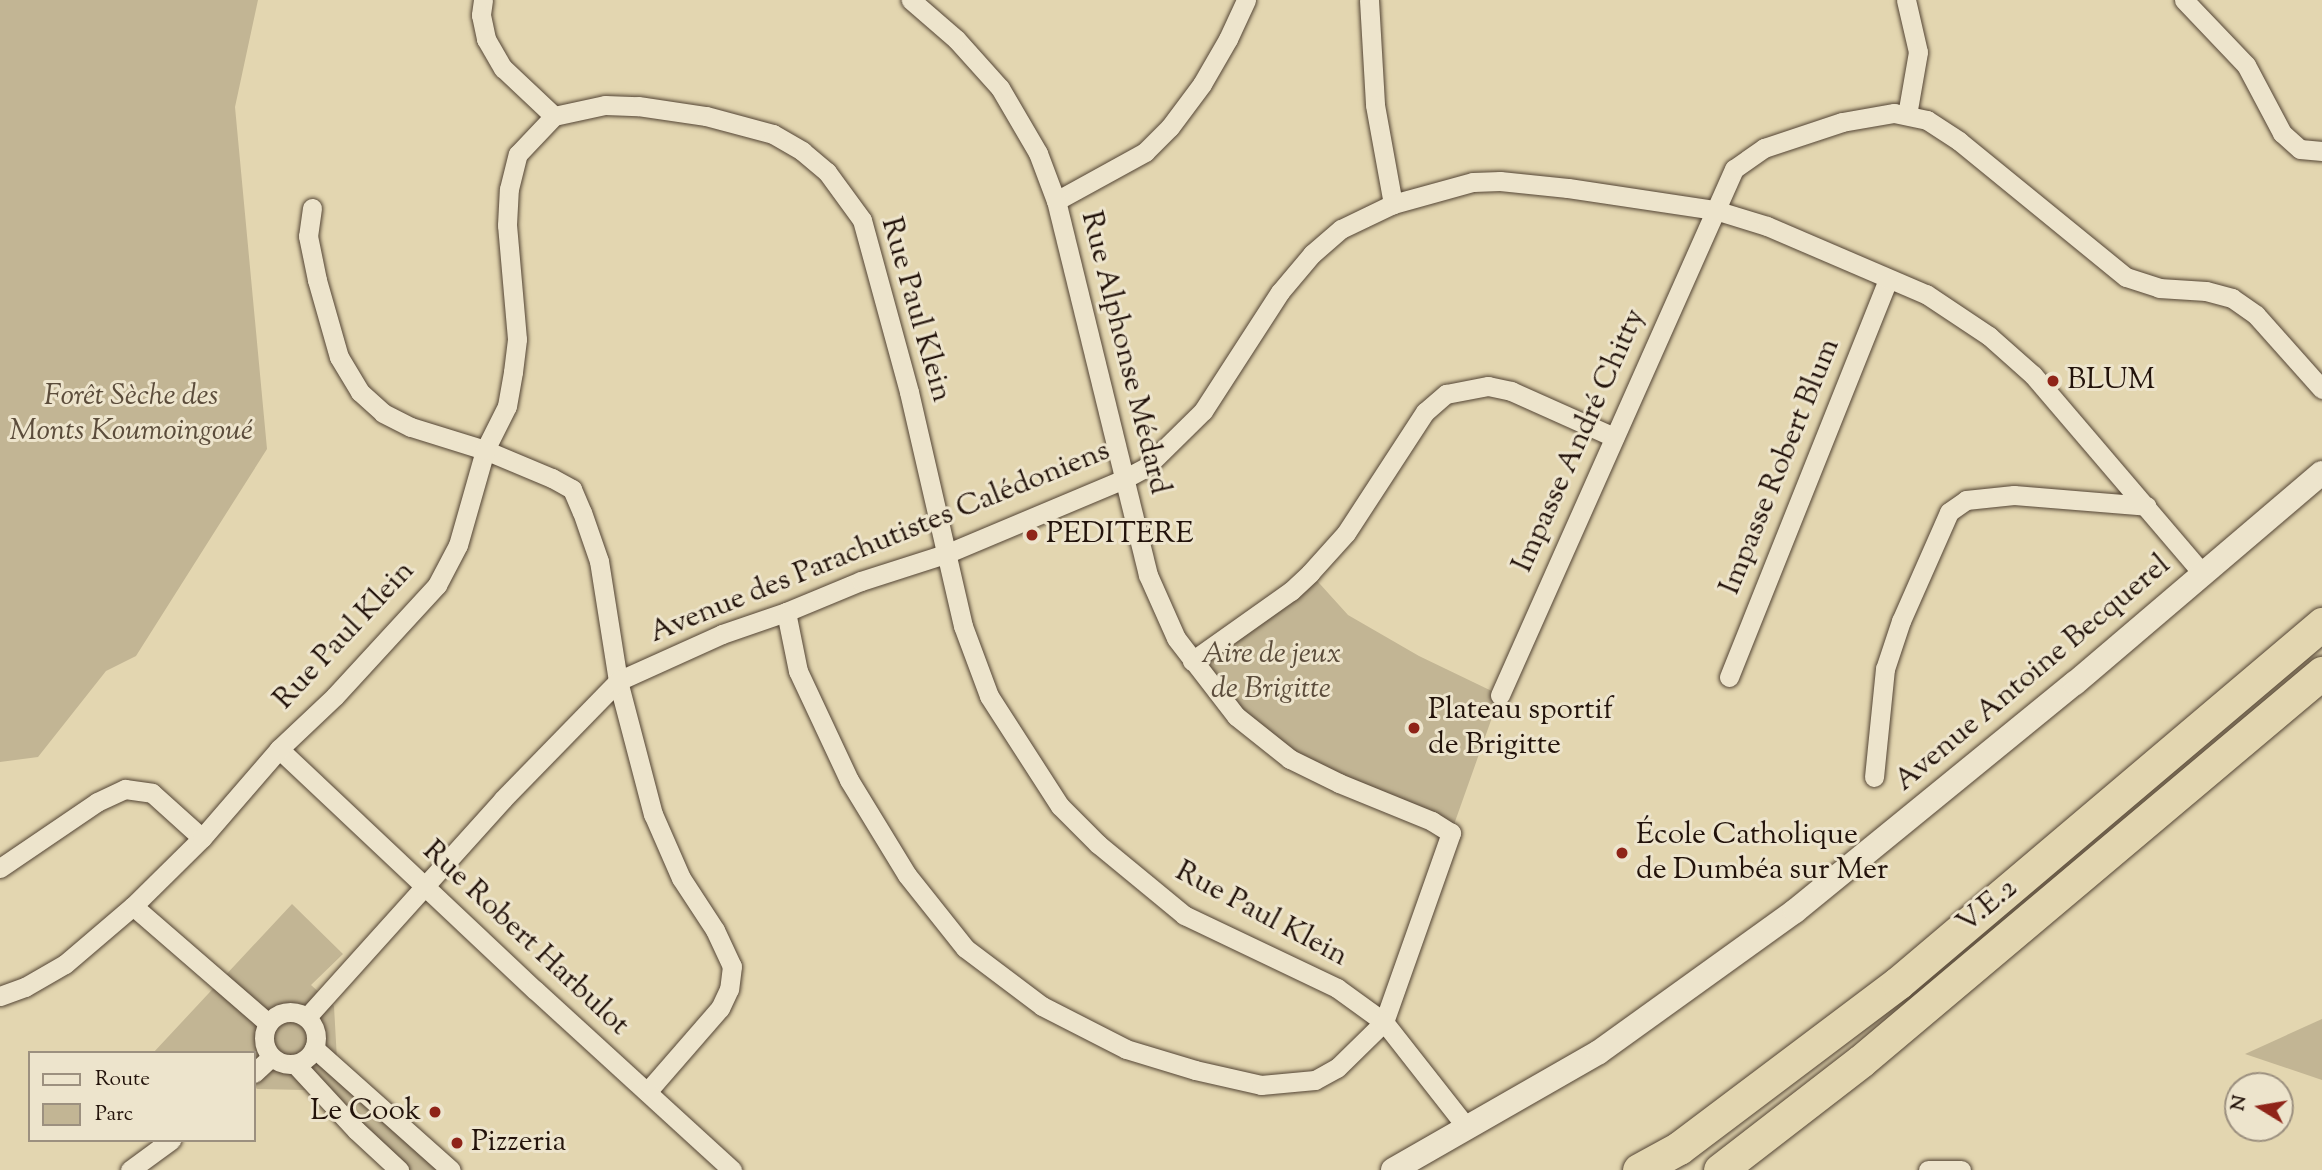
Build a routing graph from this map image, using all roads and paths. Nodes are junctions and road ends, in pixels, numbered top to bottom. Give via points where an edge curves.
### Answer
1 (483, 0) edge
2 (911, 0) edge
3 (1246, 0) edge
4 (1369, 0) edge
5 (1906, 0) edge
6 (2184, 0) edge
7 (1907, 115) junction
8 (554, 116) junction
9 (2322, 151) edge
10 (1056, 201) junction
11 (1393, 204) junction
12 (312, 208) dead end
13 (1715, 210) junction
14 (1888, 280) junction
15 (2322, 389) edge
16 (1614, 437) junction
17 (485, 450) junction
18 (2322, 473) edge
19 (1122, 480) junction
20 (2147, 506) junction
21 (948, 553) junction
22 (2203, 574) junction
23 (786, 612) junction
24 (2322, 624) edge
25 (1192, 661) junction
26 (2322, 674) edge
27 (1729, 677) dead end
28 (618, 681) junction
29 (1500, 695) dead end
30 (279, 749) junction
31 (1874, 777) dead end
32 (202, 838) junction
33 (0, 868) edge
34 (426, 887) junction
35 (134, 906) junction
36 (0, 996) edge
37 (307, 1017) junction
38 (1384, 1022) junction
39 (268, 1023) junction
40 (314, 1048) junction
41 (271, 1057) junction
42 (295, 1064) junction
43 (256, 1071) edge
44 (647, 1092) junction
45 (1467, 1128) junction
46 (168, 1142) edge
47 (130, 1170) edge
48 (399, 1170) edge
49 (451, 1170) edge
50 (732, 1170) edge
51 (1393, 1170) edge
52 (1639, 1170) edge
53 (1720, 1170) edge
54 (1928, 1170) edge
55 (1961, 1170) edge

1 - 8 street via 486,39 503,68
2 - 10 street, Rue Alphonse Médard via 956,39 1000,88 1038,153
3 - 10 street via 1202,84 1170,127 1145,152
4 - 11 street via 1375,105
5 - 7 street via 1918,52
6 - 9 street via 2246,65 2282,133 2300,149
7 - 13 street, Impasse André Chitty via 1842,122 1764,148 1734,169
7 - 15 street via 1927,120 1959,141 2126,276 2159,288 2207,291 2232,298 2256,315
8 - 17 street, Rue Paul Klein via 518,154 512,171 507,225 517,339 507,406
8 - 21 street, Rue Paul Klein via 605,105 706,116 773,134 827,172 862,220
10 - 19 street, Rue Alphonse Médard
11 - 13 street, Avenue des Parachutistes Calédoniens via 1473,182 1500,181
11 - 19 street, Avenue des Parachutistes Calédoniens via 1341,229 1312,254 1280,292 1203,411 1146,467
12 - 17 street via 308,236 317,280 340,358 360,392 383,414 411,427
13 - 14 street, Avenue des Parachutistes Calédoniens via 1768,226
13 - 16 street, Impasse André Chitty
14 - 20 street, Avenue des Parachutistes Calédoniens via 1926,294 1989,336 2033,375
14 - 27 street, Impasse Robert Blum
16 - 25 street via 1511,391 1488,386 1446,394 1424,412 1346,533 1310,573
16 - 29 street, Impasse André Chitty
17 - 28 street via 572,489 599,561
17 - 30 street, Rue Paul Klein via 458,545 438,585
18 - 22 street, Avenue Antoine Becquerel
19 - 21 street, Avenue des Parachutistes Calédoniens
19 - 25 street, Rue Alphonse Médard via 1148,575 1176,638
20 - 22 street, Avenue des Parachutistes Calédoniens
20 - 31 street via 2014,495 1966,500 1949,512 1885,669
21 - 23 street, Avenue des Parachutistes Calédoniens
21 - 38 street, Rue Paul Klein via 963,626 989,696 1060,806 1184,915 1337,988
22 - 45 street, Avenue Antoine Becquerel via 1795,911 1599,1052
23 - 28 street, Avenue des Parachutistes Calédoniens via 722,634
23 - 38 street via 798,671 849,780 907,875 965,948 1042,1006 1126,1049 1261,1085 1315,1080 1336,1068
24 - 52 highway, V.E.2 via 1898,983 1679,1147
25 - 38 street, Rue Alphonse Médard via 1236,716 1290,759 1451,833
26 - 53 highway, V.E.2 via 1861,1061
28 - 34 street, Avenue des Parachutistes Calédoniens via 503,799
28 - 44 street via 653,814 681,878 732,965 729,989 720,1008
30 - 32 street, Rue Paul Klein
30 - 34 street, Rue Robert Harbulot
32 - 33 street via 152,793 125,789 97,802
32 - 35 street, Rue Paul Klein
34 - 37 street, Avenue des Parachutistes Calédoniens
34 - 44 street, Rue Robert Harbulot
35 - 36 street, Rue Paul Klein via 65,964
35 - 39 street
37 - 39 street via 282,1012
37 - 40 street via 315,1032
38 - 45 street, Rue Paul Klein
39 - 41 street via 264,1044
40 - 42 street
40 - 49 street
41 - 42 street
41 - 43 street
42 - 48 street
44 - 50 street, Rue Robert Harbulot
45 - 51 street, Avenue Antoine Becquerel
46 - 47 street
54 - 55 street

